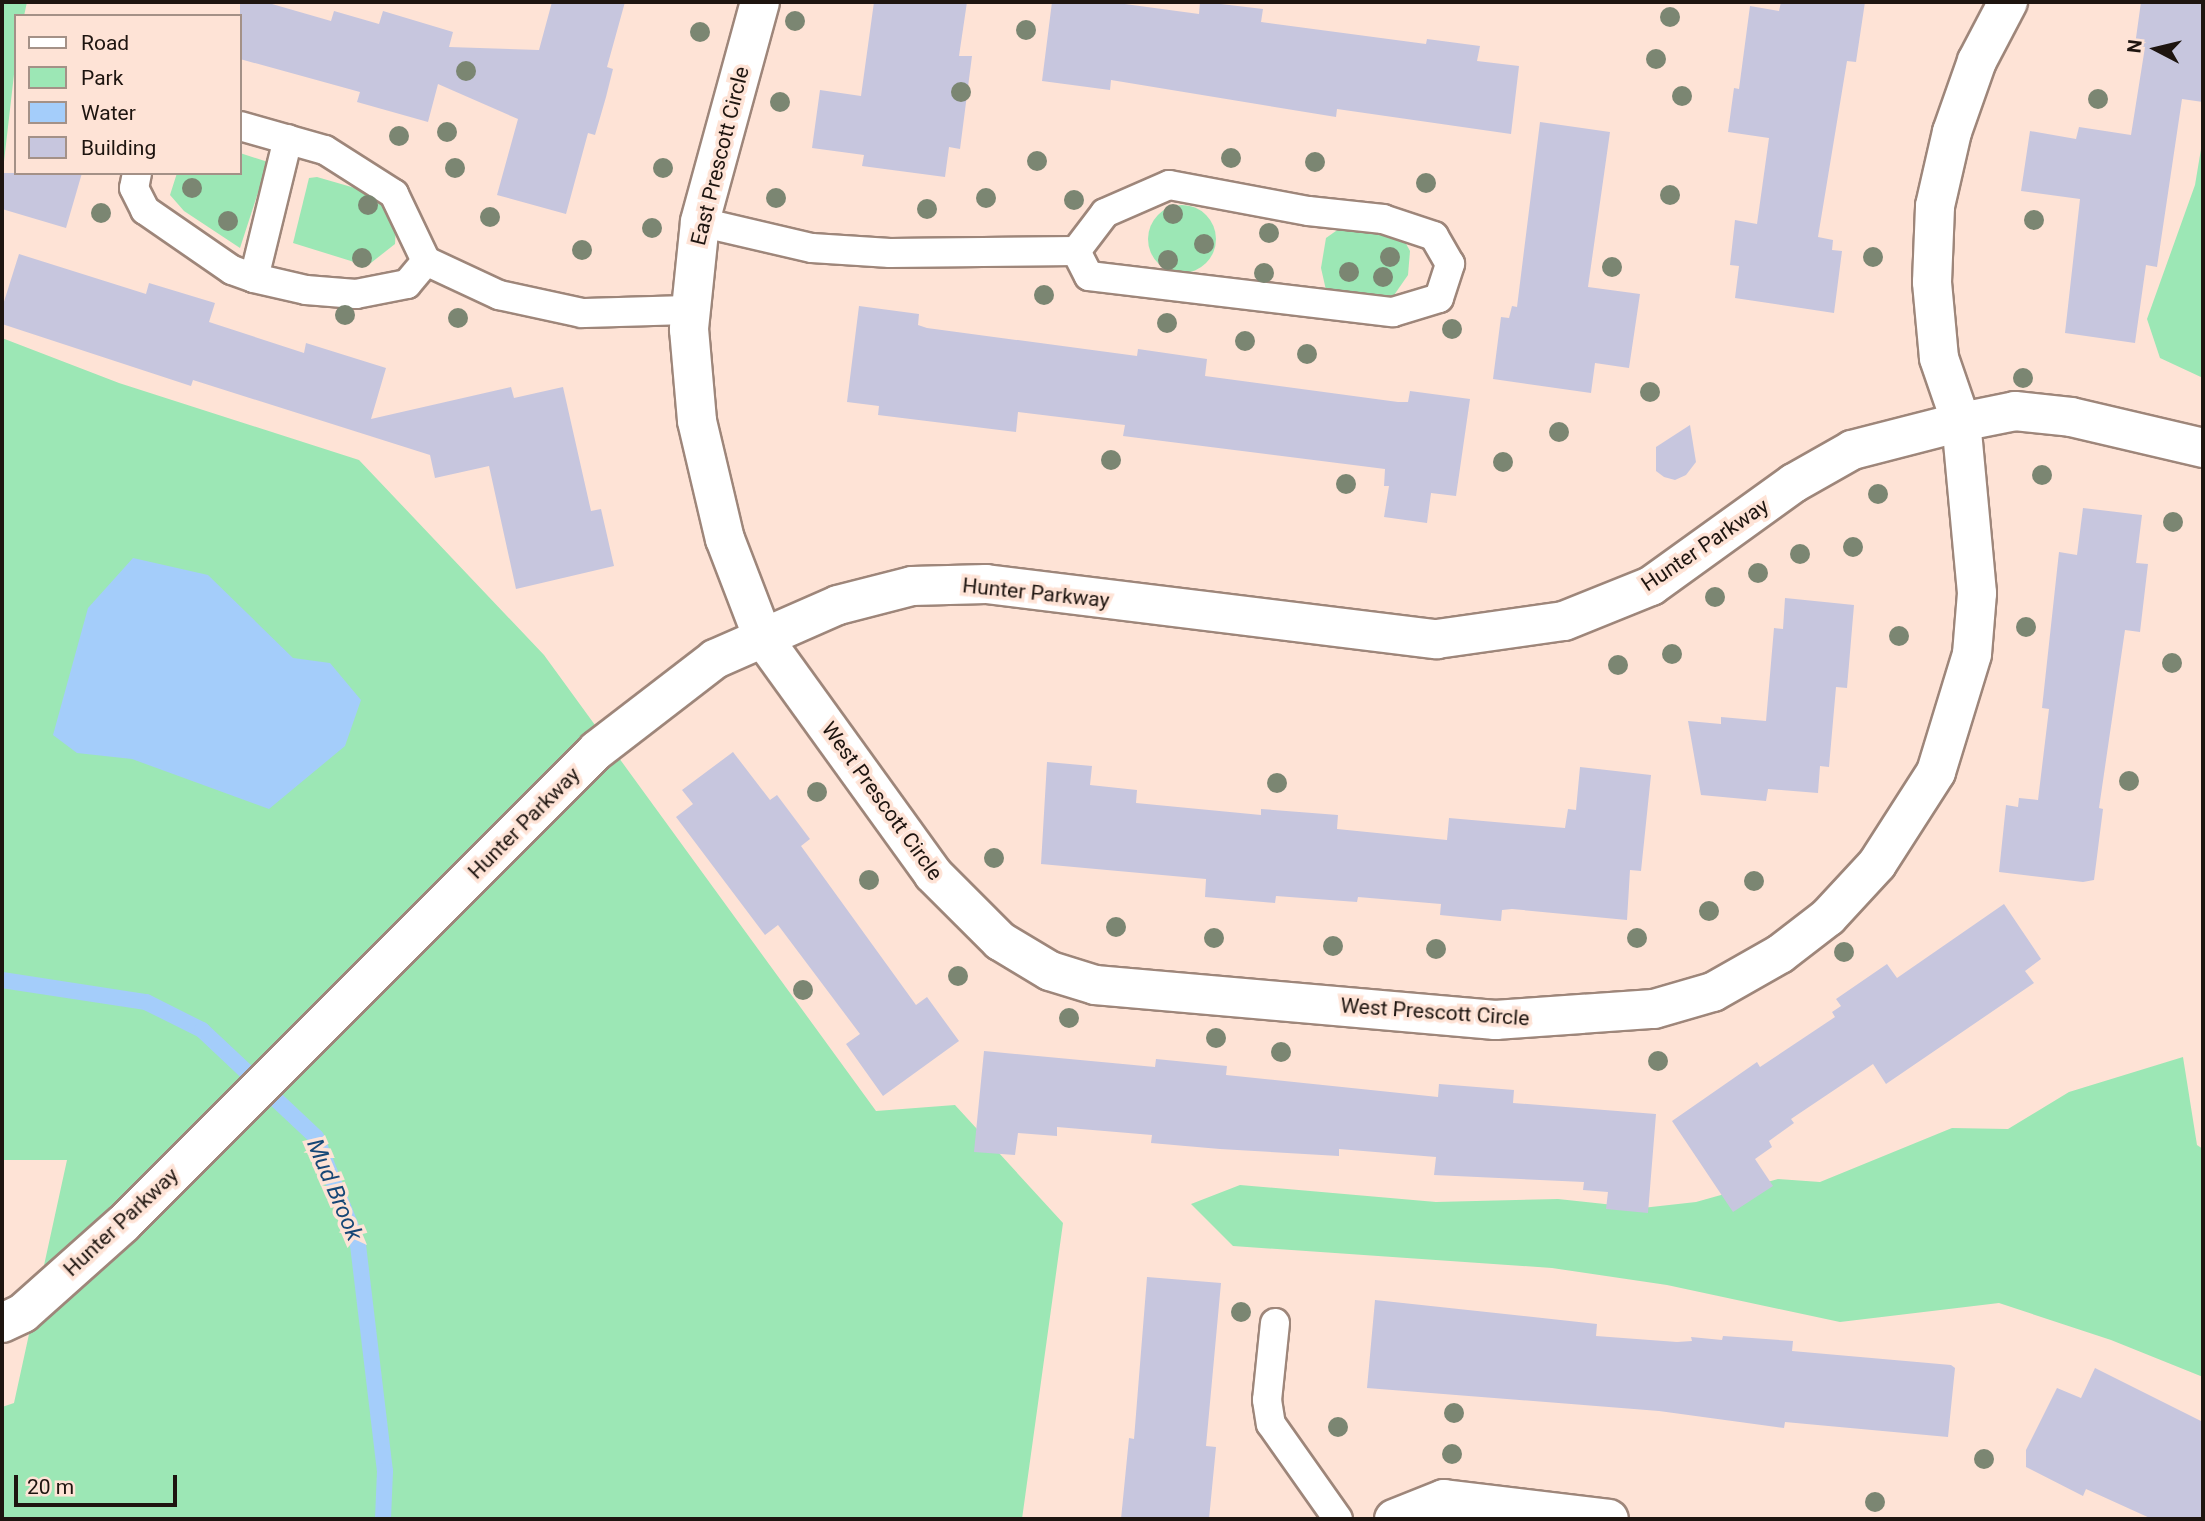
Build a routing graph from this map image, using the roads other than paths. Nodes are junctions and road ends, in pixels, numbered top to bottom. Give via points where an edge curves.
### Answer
1 (760, 2) edge
2 (2008, 2) edge
3 (242, 127) edge
4 (288, 139) junction
5 (137, 175) edge
6 (700, 222) junction
7 (1076, 251) junction
8 (426, 261) junction
9 (254, 278) junction
10 (690, 310) junction
11 (1961, 422) junction
12 (2203, 448) edge
13 (763, 638) junction
14 (2, 1323) edge
15 (1275, 1323) dead end
16 (1338, 1519) edge
17 (1394, 1519) edge
18 (1609, 1519) edge

1 - 6 street, East Prescott Circle
2 - 11 street via 1977,61 1952,132 1935,206 1931,282 1939,358
3 - 4 lane
4 - 8 lane via 326,150 394,194
4 - 9 lane
5 - 9 lane via 134,188 145,210 232,270
6 - 7 lane via 812,248 890,253
6 - 10 street, East Prescott Circle
7 - 7 lane via 1089,276 1393,312 1438,298 1450,264 1434,236 1383,219 1308,211 1169,185 1105,214
8 - 9 lane via 407,284 356,294 306,290
8 - 10 lane via 499,295 582,313
10 - 13 street, East Prescott Circle via 697,421 725,539
11 - 12 street, Hunter Parkway via 2015,411 2071,417
11 - 13 street, Hunter Parkway via 1852,450 1794,483 1651,586 1564,621 1437,639 986,584 912,586 838,605
11 - 13 street, West Prescott Circle via 1973,513 1976,605 1972,654 1936,772 1878,864 1828,917 1780,954 1713,992 1654,1009 1495,1020 1095,985 1049,971 1000,942 933,874
13 - 14 street, Hunter Parkway via 715,659 597,750 123,1224 23,1313
15 - 16 lane via 1267,1400 1271,1424
17 - 18 street via 1444,1499

